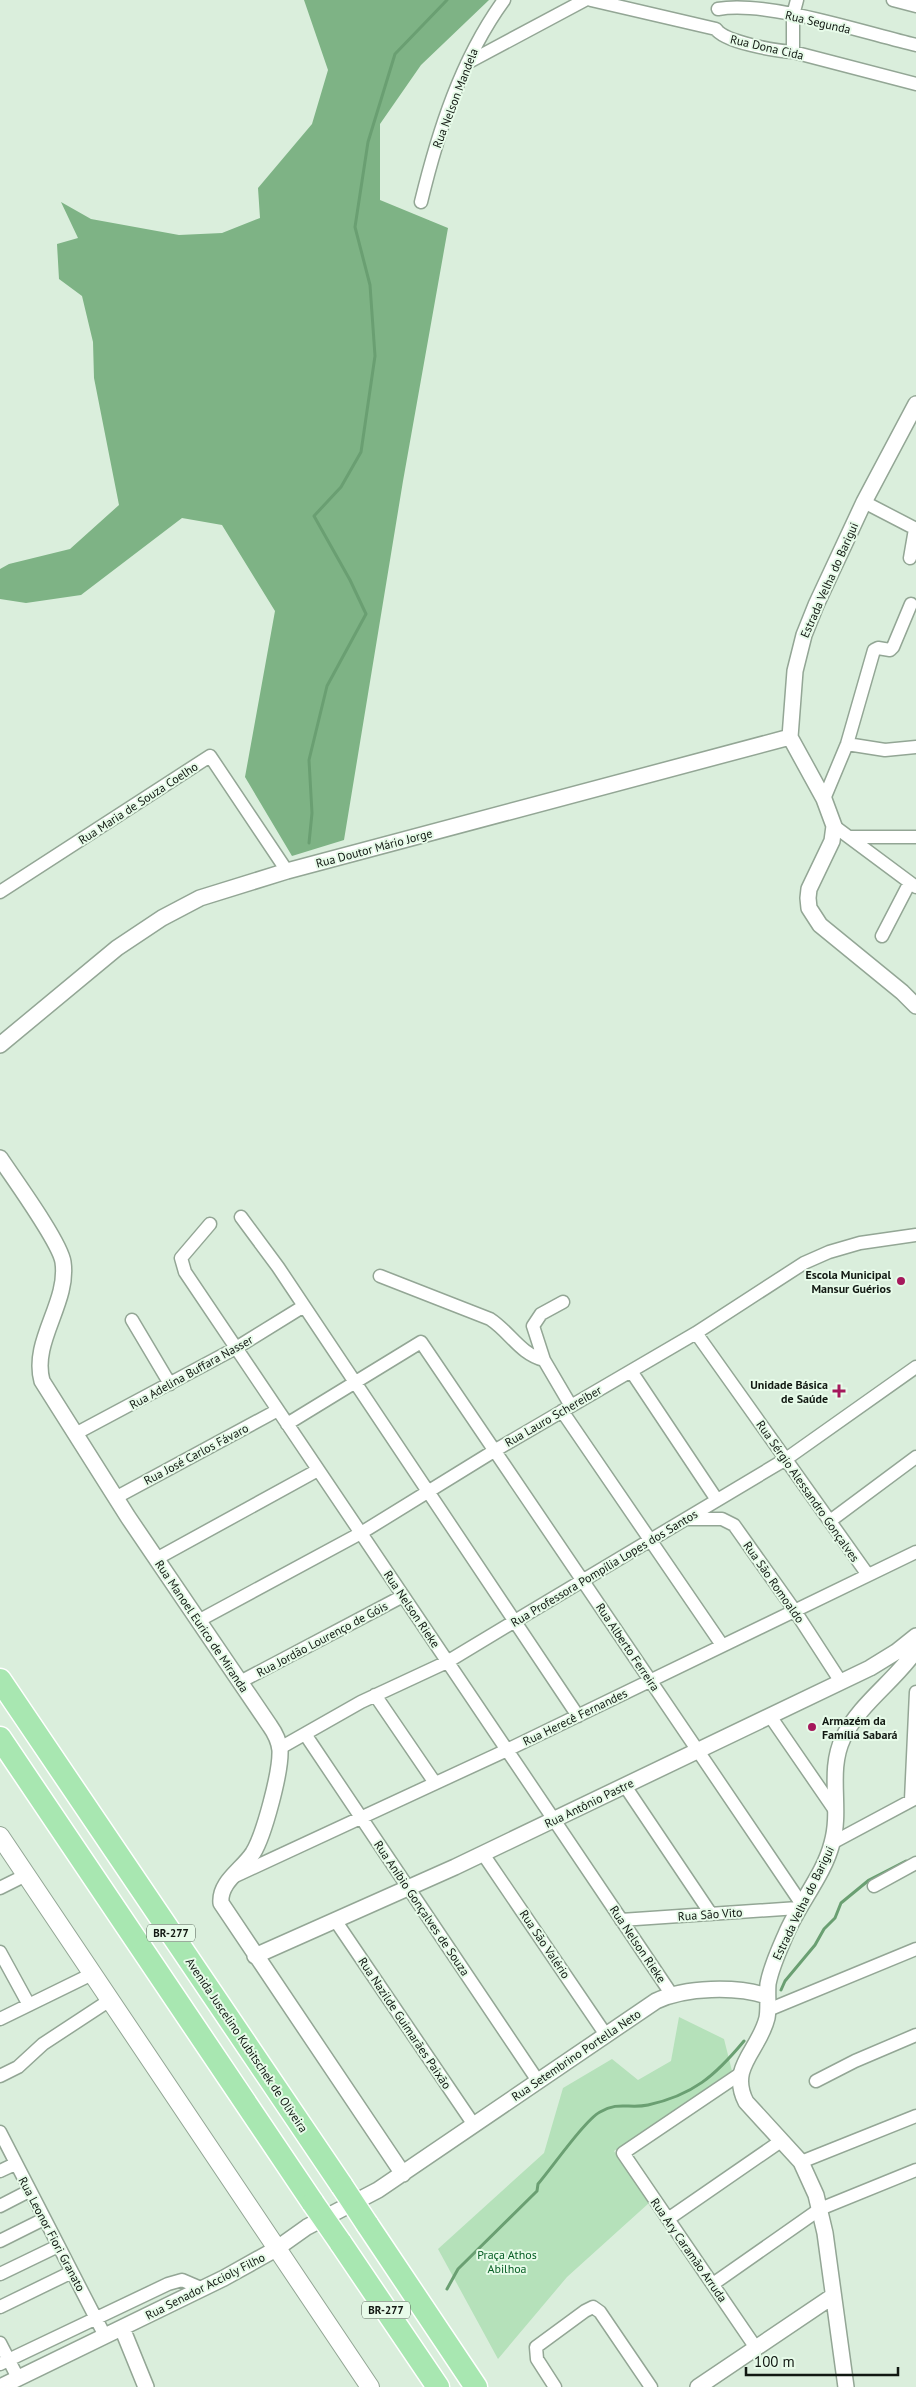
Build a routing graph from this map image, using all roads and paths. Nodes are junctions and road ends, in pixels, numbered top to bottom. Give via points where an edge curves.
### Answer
1 (504, 0) edge
2 (585, 0) edge
3 (591, 0) edge
4 (798, 0) edge
5 (893, 0) edge
6 (718, 5) edge
7 (640, 6) edge
8 (916, 6) edge
9 (793, 15) junction
10 (716, 29) junction
11 (916, 45) edge
12 (792, 52) junction
13 (467, 63) junction
14 (916, 84) edge
15 (421, 202) dead end
16 (916, 404) edge
17 (864, 502) junction
18 (915, 526) edge
19 (910, 558) dead end
20 (911, 604) dead end
21 (790, 737) junction
22 (847, 744) junction
23 (916, 747) edge
24 (824, 799) junction
25 (834, 826) junction
26 (916, 837) edge
27 (851, 838) junction
28 (287, 871) junction
29 (912, 886) edge
30 (0, 892) edge
31 (882, 936) dead end
32 (916, 1006) edge
33 (0, 1045) edge
34 (0, 1158) edge
35 (241, 1217) dead end
36 (210, 1224) dead end
37 (916, 1235) edge
38 (380, 1276) dead end
39 (563, 1302) dead end
40 (304, 1306) junction
41 (132, 1320) dead end
42 (696, 1333) junction
43 (236, 1348) junction
44 (544, 1360) junction
45 (916, 1367) edge
46 (631, 1371) junction
47 (356, 1382) junction
48 (170, 1384) junction
49 (567, 1409) junction
50 (278, 1410) junction
51 (287, 1424) junction
52 (75, 1434) junction
53 (494, 1451) junction
54 (916, 1457) edge
55 (786, 1459) junction
56 (318, 1470) junction
57 (428, 1491) junction
58 (115, 1498) junction
59 (718, 1500) junction
60 (685, 1519) junction
61 (830, 1521) junction
62 (361, 1533) junction
63 (650, 1540) junction
64 (916, 1552) edge
65 (156, 1559) junction
66 (868, 1575) junction
67 (583, 1581) junction
68 (403, 1596) junction
69 (795, 1611) junction
70 (198, 1621) junction
71 (515, 1621) junction
72 (916, 1636) edge
73 (722, 1646) junction
74 (916, 1650) edge
75 (447, 1662) junction
76 (0, 1680) edge
77 (650, 1681) junction
78 (240, 1682) junction
79 (842, 1682) junction
80 (916, 1692) edge
81 (375, 1695) junction
82 (578, 1716) junction
83 (770, 1716) junction
84 (305, 1734) junction
85 (0, 1738) edge
86 (280, 1748) junction
87 (507, 1750) junction
88 (698, 1751) junction
89 (435, 1783) junction
90 (625, 1786) junction
91 (914, 1799) edge
92 (834, 1809) junction
93 (362, 1818) junction
94 (554, 1820) junction
95 (0, 1836) edge
96 (832, 1843) junction
97 (483, 1854) junction
98 (916, 1863) edge
99 (26, 1875) junction
100 (231, 1878) junction
101 (874, 1886) dead end
102 (0, 1888) edge
103 (408, 1888) junction
104 (800, 1906) junction
105 (711, 1914) junction
106 (335, 1920) junction
107 (621, 1920) junction
108 (916, 1949) edge
109 (0, 1952) edge
110 (255, 1956) junction
111 (5, 1971) edge
112 (92, 1974) junction
113 (672, 1995) junction
114 (110, 2000) junction
115 (768, 2003) junction
116 (29, 2005) junction
117 (0, 2019) edge
118 (606, 2035) junction
119 (916, 2035) edge
120 (740, 2074) junction
121 (0, 2076) edge
122 (538, 2081) junction
123 (816, 2081) dead end
124 (916, 2116) edge
125 (474, 2125) junction
126 (0, 2132) edge
127 (781, 2141) junction
128 (801, 2162) junction
129 (15, 2164) junction
130 (916, 2170) edge
131 (0, 2171) edge
132 (403, 2174) junction
133 (29, 2191) junction
134 (0, 2206) edge
135 (820, 2209) junction
136 (44, 2219) junction
137 (668, 2219) junction
138 (0, 2241) edge
139 (58, 2246) junction
140 (276, 2248) junction
141 (72, 2272) junction
142 (0, 2274) edge
143 (713, 2284) junction
144 (202, 2289) junction
145 (834, 2296) junction
146 (0, 2307) edge
147 (96, 2319) junction
148 (122, 2328) junction
149 (105, 2336) junction
150 (0, 2342) edge
151 (756, 2348) junction
152 (4, 2362) edge
153 (18, 2378) junction
154 (0, 2387) edge
155 (146, 2387) edge
156 (370, 2387) edge
157 (438, 2387) edge
158 (476, 2387) edge
159 (555, 2387) edge
160 (651, 2387) edge
161 (698, 2387) edge
162 (846, 2387) edge

1 - 13 street, Rua Nelson Mandela
2 - 13 street
3 - 7 street, Rua Dona Cida
4 - 9 street
5 - 8 street
6 - 9 street, Rua Segunda
6 - 10 street
7 - 10 street, Rua Dona Cida
9 - 11 street, Rua Segunda
9 - 12 street
10 - 12 street, Rua Dona Cida via 722,36
12 - 14 street, Rua Dona Cida
13 - 15 street, Rua Nelson Mandela via 435,149
16 - 17 street, Estrada Velha do Barigui
17 - 18 street
17 - 21 street, Estrada Velha do Barigui via 804,635 795,671
18 - 19 street
20 - 22 street via 893,647 874,650
21 - 24 street
21 - 28 street, Rua Doutor Mário Jorge
22 - 23 street via 885,750
22 - 24 street
24 - 25 street
25 - 27 street
25 - 32 street via 829,849 809,889 809,908 820,925
26 - 27 street
27 - 29 street
28 - 30 street, Rua Maria de Souza Coelho via 210,756
28 - 33 street, Rua Doutor Mário Jorge via 200,898 162,918 91,967
29 - 31 street
34 - 52 street, Rua Manoel Eurico de Miranda via 62,1256 62,1285 40,1358 40,1374
35 - 40 street
36 - 43 street, Rua Nelson Rieke via 183,1253 181,1262
37 - 42 street, Rua Lauro Schereiber via 860,1243 814,1258
38 - 44 street via 490,1319 526,1353
39 - 44 street via 541,1314 533,1326
40 - 43 street, Rua Adelina Buffara Nasser
40 - 47 street
41 - 48 street
42 - 46 street, Rua Lauro Schereiber
42 - 55 street, Rua Sérgio Alessandro Gonçalves
43 - 48 street, Rua Adelina Buffara Nasser
43 - 50 street, Rua Nelson Rieke
44 - 49 street
45 - 55 street, Rua Professora Pompília Lopes dos Santos
46 - 49 street, Rua Lauro Schereiber
46 - 59 street
47 - 51 street
47 - 53 street, Rua Alberto Ferreira via 421,1342
47 - 57 street
48 - 52 street, Rua Adelina Buffara Nasser
49 - 53 street, Rua Lauro Schereiber
49 - 63 street
50 - 51 street, Rua Nelson Rieke
50 - 58 street, Rua José Carlos Fávaro
51 - 56 street, Rua Nelson Rieke
52 - 58 street, Rua Manoel Eurico de Miranda
53 - 57 street, Rua Lauro Schereiber
53 - 67 street, Rua Alberto Ferreira
54 - 61 street
55 - 59 street, Rua Professora Pompília Lopes dos Santos
55 - 61 street, Rua Sérgio Alessandro Gonçalves
56 - 62 street, Rua Nelson Rieke
56 - 65 street
57 - 62 street, Rua Lauro Schereiber
57 - 71 street
58 - 65 street, Rua Manoel Eurico de Miranda
59 - 60 street, Rua Professora Pompília Lopes dos Santos
60 - 63 street, Rua Professora Pompília Lopes dos Santos
60 - 69 street, Rua São Romoaldo via 722,1518 734,1525
61 - 66 street, Rua Sérgio Alessandro Gonçalves
62 - 68 street, Rua Nelson Rieke
62 - 70 street, Rua Lauro Schereiber
63 - 67 street, Rua Professora Pompília Lopes dos Santos
63 - 73 street
64 - 66 street, Rua Herecê Fernandes
65 - 70 street, Rua Manoel Eurico de Miranda
66 - 69 street, Rua Herecê Fernandes
67 - 71 street, Rua Professora Pompília Lopes dos Santos
67 - 77 street, Rua Alberto Ferreira
68 - 75 street, Rua Nelson Rieke
68 - 78 street, Rua Jordão Lourenço de Góis
69 - 73 street, Rua Herecê Fernandes
69 - 79 street, Rua São Romoaldo
70 - 78 street, Rua Manoel Eurico de Miranda
71 - 75 street, Rua Professora Pompília Lopes dos Santos
71 - 82 street
72 - 79 street, Rua Antônio Pastre via 884,1660
73 - 77 street, Rua Herecê Fernandes
74 - 92 street, Estrada Velha do Barigui via 844,1736 834,1769
75 - 81 street, Rua Professora Pompília Lopes dos Santos
75 - 87 street, Rua Nelson Rieke
76 - 158 highway, Avenida Juscelino Kubitschek de Oliveira / BR-277, bridge
77 - 82 street, Rua Herecê Fernandes
77 - 88 street, Rua Alberto Ferreira
78 - 86 street, Rua Manoel Eurico de Miranda via 270,1726
79 - 83 street, Rua Antônio Pastre
80 - 91 street
81 - 84 street, Rua Professora Pompília Lopes dos Santos
81 - 89 street
82 - 87 street, Rua Herecê Fernandes
83 - 88 street, Rua Antônio Pastre
83 - 92 street
84 - 86 street, Rua Professora Pompília Lopes dos Santos
84 - 93 street, Rua Aníbio Gonçalves de Souza
85 - 157 highway, BR-277, bridge
86 - 100 street via 277,1776 260,1837 251,1855
87 - 89 street, Rua Herecê Fernandes
87 - 94 street, Rua Nelson Rieke
88 - 90 street, Rua Antônio Pastre
88 - 104 street, Rua Alberto Ferreira
89 - 93 street, Rua Herecê Fernandes
90 - 94 street, Rua Antônio Pastre
90 - 105 street
91 - 96 street
92 - 96 street, Estrada Velha do Barigui
93 - 100 street, Rua Herecê Fernandes
93 - 103 street, Rua Aníbio Gonçalves de Souza
94 - 97 street, Rua Antônio Pastre
94 - 107 street, Rua Nelson Rieke
95 - 99 main road
96 - 104 street, Estrada Velha do Barigui
97 - 103 street, Rua Antônio Pastre
97 - 118 street, Rua São Valério
98 - 101 street
99 - 102 street
99 - 112 main road
100 - 110 street via 222,1891 221,1903
103 - 106 street, Rua Antônio Pastre
103 - 122 street, Rua Aníbio Gonçalves de Souza
104 - 105 street, Rua São Vito
104 - 115 street, Estrada Velha do Barigui via 776,1958
105 - 107 street, Rua São Vito
106 - 110 street, Rua Antônio Pastre
106 - 125 street, Rua Nazilde Guimarães Paixão
107 - 113 street, Rua Nelson Rieke
108 - 115 street
109 - 111 street
110 - 132 street
111 - 116 street
112 - 114 main road
112 - 116 street
113 - 115 street, Rua Setembrino Portella Neto via 741,1989
113 - 118 street, Rua Setembrino Portella Neto via 648,2006
114 - 121 street via 44,2044 18,2067
114 - 140 main road
115 - 120 street, Estrada Velha do Barigui via 764,2027
116 - 117 street
118 - 122 street, Rua Setembrino Portella Neto
119 - 123 street
120 - 127 street via 741,2092 746,2102
120 - 137 street, Rua Ary Caramão Arruda via 623,2153
122 - 125 street, Rua Setembrino Portella Neto
124 - 128 street
125 - 132 street, Rua Setembrino Portella Neto
126 - 129 street, Rua Leonor Fiori Granato
127 - 128 street
127 - 137 street
128 - 135 street
129 - 131 street
129 - 133 street, Rua Leonor Fiori Granato
130 - 135 street
132 - 140 street, Rua Senador Accioly Filho via 296,2233
133 - 134 street
133 - 136 street, Rua Leonor Fiori Granato
135 - 143 street
135 - 145 street
136 - 138 street
136 - 139 street, Rua Leonor Fiori Granato
137 - 143 street, Rua Ary Caramão Arruda
139 - 141 street, Rua Leonor Fiori Granato
139 - 142 street
140 - 144 street, Rua Senador Accioly Filho
140 - 156 main road
141 - 146 street
141 - 147 street, Rua Leonor Fiori Granato
143 - 151 street, Rua Ary Caramão Arruda
144 - 147 street via 190,2282 176,2281
144 - 148 street, Rua Senador Accioly Filho
145 - 151 street
145 - 162 street
147 - 149 street, Rua Leonor Fiori Granato
147 - 152 street
148 - 149 street, Rua Senador Accioly Filho
148 - 155 street
149 - 153 street, Rua Senador Accioly Filho
150 - 152 street
151 - 161 street
152 - 153 street
153 - 154 street, Rua Senador Accioly Filho
159 - 160 street via 537,2358 538,2344 585,2310 593,2308 600,2312

